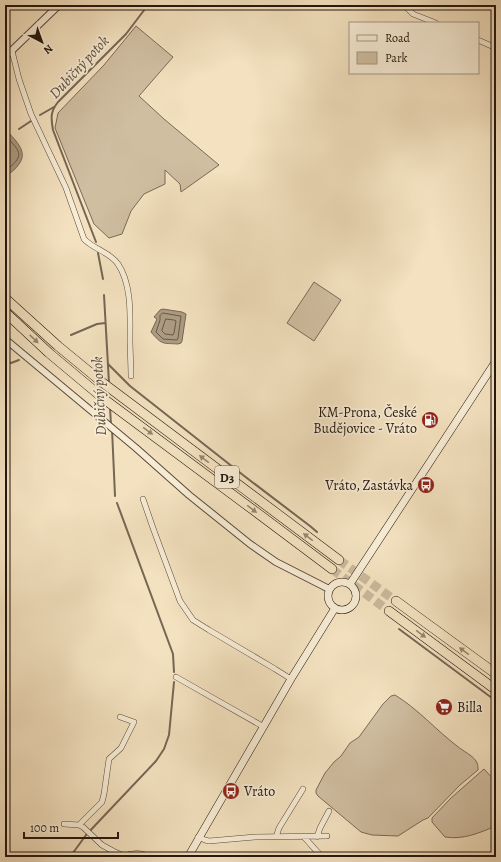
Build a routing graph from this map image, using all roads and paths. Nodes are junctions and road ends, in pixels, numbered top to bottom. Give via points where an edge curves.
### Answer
1 (59, 5) edge
2 (404, 5) edge
3 (433, 22) edge
4 (479, 40) edge
5 (496, 48) edge
6 (12, 51) junction
7 (5, 57) edge
8 (5, 298) edge
9 (5, 312) edge
10 (5, 340) edge
11 (496, 361) edge
12 (131, 376) dead end
13 (143, 500) dead end
14 (340, 560) tunnel mouth
15 (332, 569) tunnel mouth
16 (350, 584) junction
17 (329, 590) junction
18 (396, 601) tunnel mouth
19 (335, 608) junction
20 (389, 611) tunnel mouth
21 (496, 674) edge
22 (176, 677) dead end
23 (291, 679) junction
24 (496, 690) edge
25 (120, 717) dead end
26 (264, 727) junction
27 (303, 789) dead end
28 (329, 810) dead end
29 (64, 824) dead end
30 (79, 825) junction
31 (318, 834) junction
32 (327, 836) dead end
33 (276, 837) junction
34 (304, 837) junction
35 (198, 838) junction
36 (124, 857) edge
37 (150, 857) edge
38 (188, 857) edge
39 (322, 857) edge

1 - 6 street
2 - 3 street via 412,14
4 - 5 street
6 - 7 street
6 - 12 street via 31,114 66,188 84,239 117,263 124,276 130,307
14 -> 8 highway, D3 via 103,384
9 -> 15 highway, D3 via 104,399
10 - 17 street via 250,544 276,562
11 - 16 main road
13 - 23 street via 180,601 193,620
16 - 17 main road via 336,583
16 - 19 main road via 356,592 353,605 344,610
17 - 19 main road via 328,598
21 -> 18 highway
19 - 23 main road
20 -> 24 highway
22 - 26 street
23 - 26 main road
25 - 30 street via 134,722 121,748 109,759 102,802
26 - 35 main road
27 - 33 street
28 - 31 street
29 - 30 street
30 - 36 street via 102,845
31 - 32 street
31 - 34 street
33 - 34 street
33 - 35 street via 209,841
34 - 39 street
35 - 38 main road
36 - 37 street via 132,853

